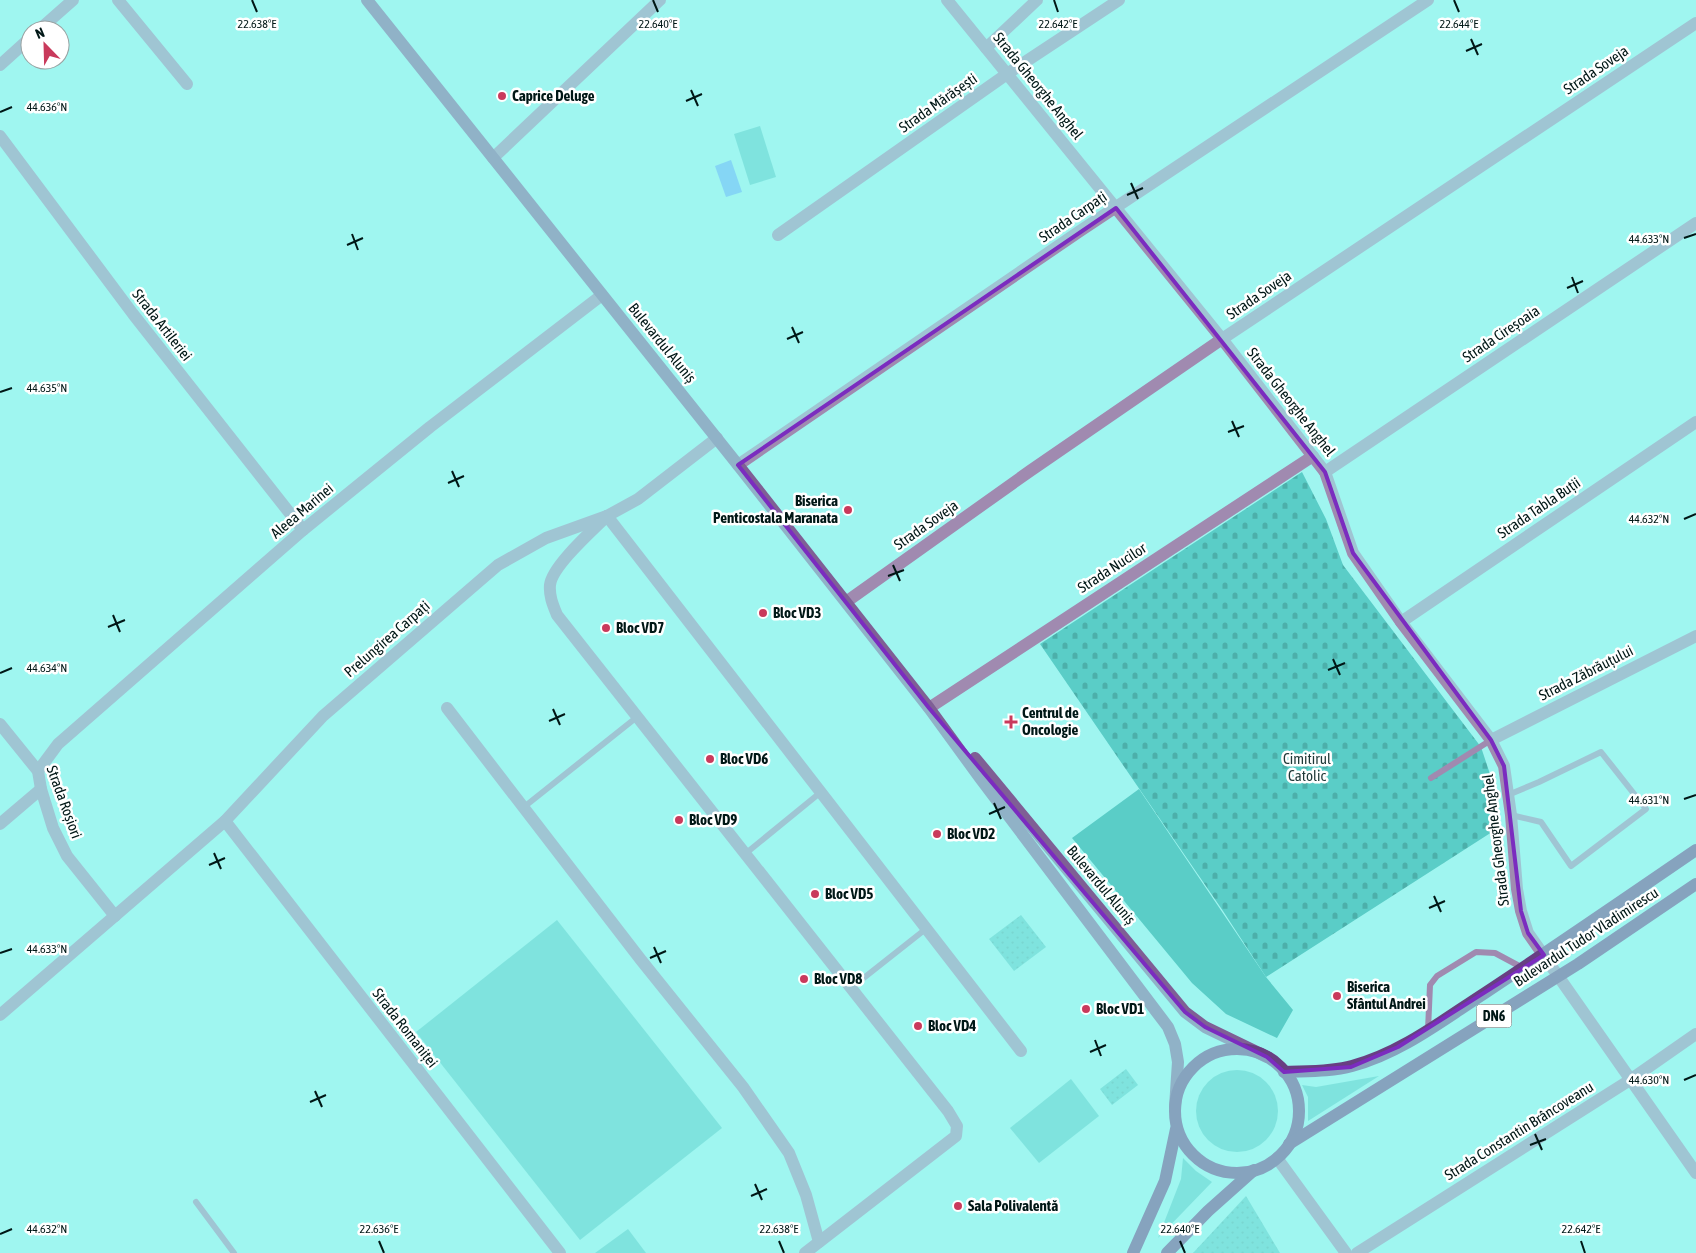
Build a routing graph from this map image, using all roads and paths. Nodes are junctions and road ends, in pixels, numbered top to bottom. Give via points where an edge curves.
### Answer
1 (73, 0) edge
2 (118, 0) edge
3 (367, 0) edge
4 (660, 0) edge
5 (947, 0) edge
6 (1037, 0) edge
7 (1119, 0) edge
8 (1428, 0) edge
9 (50, 20) edge
10 (1696, 22) edge
11 (20, 47) edge
12 (986, 48) junction
13 (0, 65) edge
14 (1007, 74) junction
15 (187, 84) dead end
16 (0, 136) edge
17 (493, 158) junction
18 (1116, 208) junction
19 (1696, 223) edge
20 (778, 235) dead end
21 (602, 295) junction
22 (1222, 339) junction
23 (1696, 422) edge
24 (717, 438) junction
25 (1313, 456) junction
26 (738, 465) junction
27 (1325, 472) junction
28 (607, 516) junction
29 (303, 530) junction
30 (846, 602) junction
31 (1401, 622) junction
32 (1696, 636) edge
33 (447, 708) dead end
34 (930, 708) junction
35 (637, 717) junction
36 (0, 724) edge
37 (1490, 740) junction
38 (38, 771) junction
39 (1431, 778) dead end
40 (41, 789) junction
41 (821, 792) junction
42 (1508, 795) junction
43 (524, 808) junction
44 (1511, 815) junction
45 (225, 821) junction
46 (0, 824) edge
47 (1696, 850) edge
48 (745, 854) junction
49 (1696, 884) edge
50 (115, 916) junction
51 (927, 928) junction
52 (1544, 955) junction
53 (1522, 968) junction
54 (1559, 976) junction
55 (850, 988) junction
56 (0, 1015) edge
57 (1428, 1030) junction
58 (1696, 1034) edge
59 (1021, 1051) dead end
60 (1267, 1057) junction
61 (1284, 1072) junction
62 (1630, 1080) junction
63 (1175, 1107) junction
64 (1176, 1129) junction
65 (1289, 1144) junction
66 (1277, 1158) junction
67 (1254, 1170) junction
68 (1696, 1173) edge
69 (196, 1202) dead end
70 (818, 1242) junction
71 (234, 1253) edge
72 (560, 1253) edge
73 (805, 1253) edge
74 (1134, 1253) edge
75 (1167, 1253) edge
76 (1346, 1253) edge
77 (1357, 1253) edge

1 - 9 street
2 - 15 street
3 - 17 main road, Bulevardul Aluniș
4 - 17 street
5 - 12 street, Strada Gheorghe Anghel
6 - 12 street
7 - 14 street, Strada Mărășești
8 - 18 street, Strada Carpați
10 - 22 street, Strada Soveja
11 - 13 street
12 - 14 street, Strada Gheorghe Anghel
14 - 18 street, Strada Gheorghe Anghel
14 - 20 street, Strada Mărășești
16 - 29 street, Strada Artileriei via 133,314
17 - 21 main road, Bulevardul Aluniș
18 - 22 street, Strada Gheorghe Anghel
18 - 26 street, Strada Carpați
19 - 27 street, Strada Cireșoaia
21 - 24 main road, Bulevardul Aluniș
21 - 29 street, Aleea Marinei via 430,427
22 - 25 street, Strada Gheorghe Anghel
22 - 30 street, Strada Soveja
23 - 31 street, Strada Tabla Buții
24 - 26 main road, Bulevardul Aluniș
24 - 28 street, Prelungirea Carpați via 638,499
25 - 27 street, Strada Gheorghe Anghel
25 - 34 street, Strada Nucilor
26 - 30 main road, Bulevardul Aluniș
27 - 31 street, Strada Gheorghe Anghel via 1353,553
28 - 35 street via 559,566 550,582 550,597 557,615
28 - 41 street
28 - 45 street, Prelungirea Carpați via 546,538 498,565 323,716
29 - 38 street, Aleea Marinei via 58,744
30 - 34 main road, Bulevardul Aluniș
31 - 37 street, Strada Gheorghe Anghel
32 - 37 street, Strada Zăbrăuțului
33 - 43 street
34 - 60 main road, Bulevardul Aluniș via 1185,1012 1205,1028
34 - 63 main road, Bulevardul Aluniș via 1168,1027 1178,1062
35 - 43 lane
35 - 48 street
36 - 38 street, Strada Roșiori
37 - 39 lane
37 - 42 street, Strada Gheorghe Anghel via 1504,766
38 - 40 street, Strada Roșiori
40 - 46 street
40 - 50 street, Strada Roșiori via 53,828 68,856
41 - 48 lane
41 - 51 street
42 - 44 street, Strada Gheorghe Anghel
42 - 44 lane via 1601,752 1646,809 1571,866 1542,822
43 - 70 street via 743,1087 790,1153 806,1195
44 - 52 street, Strada Gheorghe Anghel via 1520,911 1528,934
45 - 50 street, Prelungirea Carpați
45 - 72 street, Strada Romaniței
47 - 52 main road, Bulevardul Tudor Vladimirescu / DN6
48 - 55 street
49 - 54 main road, Bulevardul Tudor Vladimirescu / DN6
50 - 56 street, Prelungirea Carpați
51 - 55 lane
51 - 59 street
52 - 53 main road, Bulevardul Tudor Vladimirescu / DN6
52 - 54 street, Strada Gheorghe Anghel
53 - 57 main road, Bulevardul Tudor Vladimirescu / DN6
53 - 57 lane via 1495,953 1476,952 1437,976 1430,985
54 - 62 street, Strada Gheorghe Anghel
54 - 65 main road, Bulevardul Tudor Vladimirescu / DN6
55 - 70 street via 948,1111 957,1126 956,1136
57 - 61 main road, Bulevardul Tudor Vladimirescu / DN6 via 1351,1067
58 - 62 street, Strada Constantin Brâncoveanu
60 - 61 main road, DN6
60 - 63 main road, DN6 via 1243,1050 1219,1052 1208,1057 1182,1083
61 - 65 main road, DN6 via 1295,1091 1299,1113
62 - 68 street, Strada Gheorghe Anghel
62 - 77 street, Strada Constantin Brâncoveanu
63 - 64 main road, DN6
64 - 67 main road, DN6 via 1186,1146 1204,1164 1228,1172
64 - 74 main road, DN6 via 1165,1181
65 - 66 main road, DN6
66 - 67 main road, DN6
66 - 76 street
67 - 75 main road, DN6
69 - 71 lane
70 - 73 street

